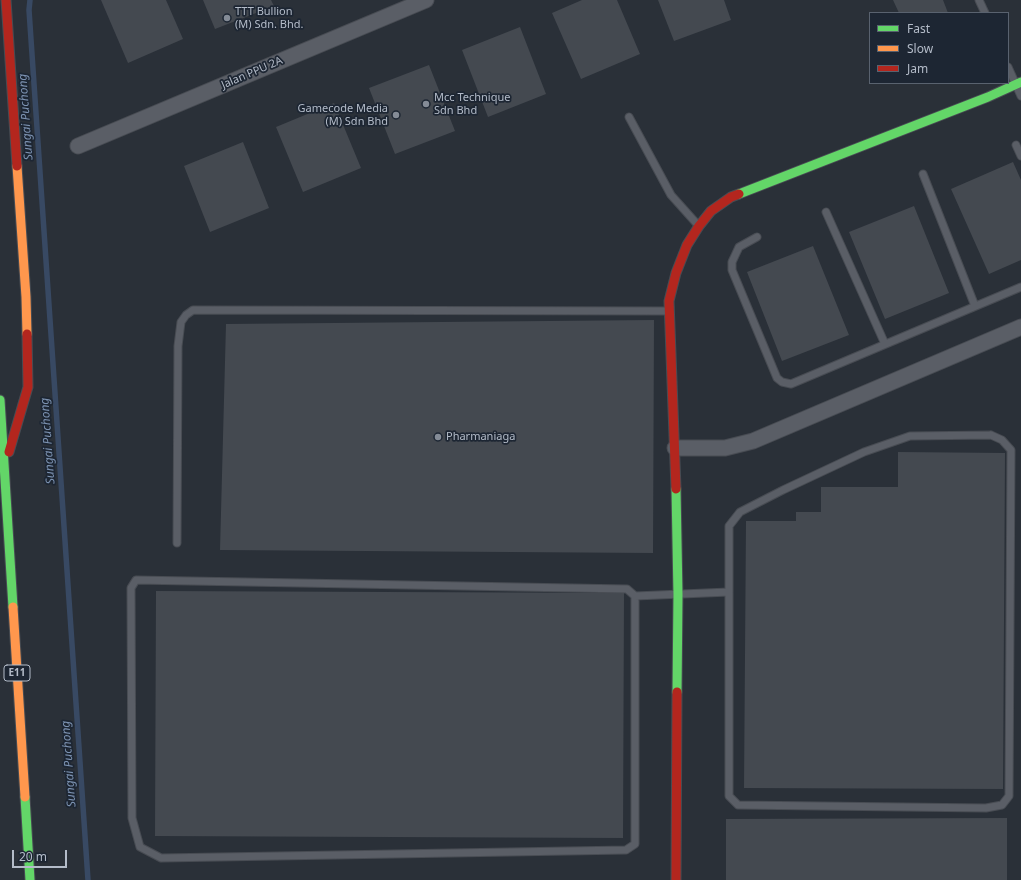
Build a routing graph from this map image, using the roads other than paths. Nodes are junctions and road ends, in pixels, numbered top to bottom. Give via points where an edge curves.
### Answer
1 (6, 0) edge
2 (426, 0) edge
3 (978, 0) edge
4 (984, 12) edge
5 (1009, 70) edge
6 (1018, 83) edge
7 (1021, 96) edge
8 (629, 117) dead end
9 (1016, 144) dead end
10 (78, 146) dead end
11 (1021, 156) edge
12 (923, 174) dead end
13 (826, 212) dead end
14 (699, 226) junction
15 (757, 237) dead end
16 (1021, 287) edge
17 (975, 306) junction
18 (670, 311) junction
19 (1021, 327) edge
20 (884, 344) junction
21 (0, 400) edge
22 (675, 448) junction
23 (4, 466) junction
24 (177, 543) dead end
25 (730, 592) junction
26 (678, 595) junction
27 (635, 596) junction
28 (30, 880) edge
29 (676, 880) edge

1 - 23 main road via 26,297 28,387
2 - 10 street, Jalan PPU 2A
3 - 4 lane
5 - 6 lane
6 - 7 lane
6 - 14 main road via 731,198 711,210
8 - 14 lane via 671,195
9 - 11 lane
12 - 17 lane
13 - 20 lane
14 - 18 main road via 687,245 676,273 669,301
15 - 20 lane via 739,247 732,262 732,270 777,378 791,384
16 - 17 lane
17 - 20 lane
18 - 22 main road
18 - 24 lane via 193,310 182,322 178,346
19 - 22 street via 753,440 725,448
21 - 23 main road, E11
22 - 26 main road
23 - 28 main road, E11
25 - 25 lane via 730,526 740,512 864,452 910,436 991,435 1002,440 1011,450 1009,796 1002,805 986,808 738,805 729,796
25 - 26 lane
26 - 27 lane
26 - 29 main road
27 - 27 lane via 627,589 136,580 131,588 132,818 140,847 161,858 626,850 635,844

